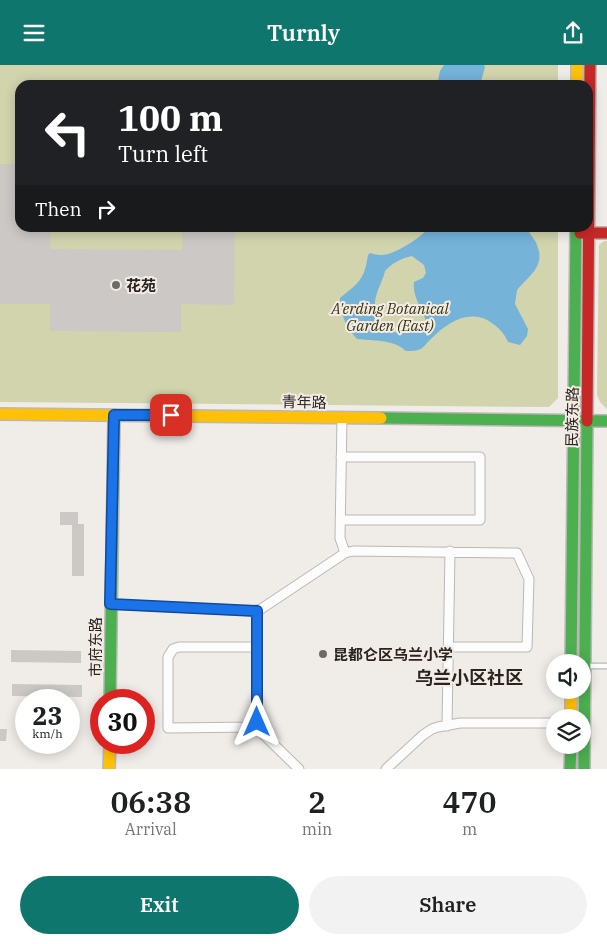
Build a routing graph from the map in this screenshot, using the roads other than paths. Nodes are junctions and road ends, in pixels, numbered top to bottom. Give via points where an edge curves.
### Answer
1 (577, 65) edge
2 (590, 65) edge
3 (577, 80) edge
4 (590, 80) edge
5 (576, 232) edge
6 (585, 232) edge
7 (589, 233) junction
8 (607, 233) edge
9 (0, 414) edge
10 (114, 415) junction
11 (342, 418) junction
12 (574, 421) junction
13 (587, 421) junction
14 (607, 421) edge
15 (341, 457) junction
16 (340, 520) junction
17 (450, 551) junction
18 (345, 553) junction
19 (110, 604) junction
20 (257, 611) junction
21 (257, 647) junction
22 (448, 647) junction
23 (572, 654) edge
24 (585, 654) edge
25 (591, 666) edge
26 (607, 667) edge
27 (110, 689) edge
28 (585, 699) edge
29 (546, 723) edge
30 (447, 726) junction
31 (258, 727) junction
32 (110, 754) edge
33 (571, 754) edge
34 (110, 769) edge
35 (299, 769) edge
36 (386, 769) edge
37 (570, 769) edge
38 (584, 769) edge

1 - 3 main road
2 - 4 main road, 民族东路
5 - 12 main road, 民族东路
6 - 7 main road
7 - 8 main road
7 - 13 main road, 民族东路
9 - 10 main road, 青年路
10 - 11 main road, 青年路
10 - 19 main road, 市府东路
11 - 12 main road, 青年路
11 - 15 street
12 - 13 main road, 青年路
12 - 23 main road, 民族东路
13 - 14 main road, 青年路
13 - 24 main road, 民族东路
15 - 16 street
15 - 16 street via 480,457 480,519
16 - 18 street via 340,542
17 - 18 street via 357,550
17 - 22 street
17 - 22 street via 517,553 529,579 527,647
18 - 20 street
19 - 20 street
19 - 27 main road, 市府东路
20 - 21 street
21 - 31 street
21 - 31 street via 173,649 168,657 168,728
22 - 30 street
25 - 26 lane
28 - 38 main road, 民族东路
29 - 30 street via 460,723
30 - 36 street via 427,732
31 - 35 street
32 - 34 main road
33 - 37 main road

